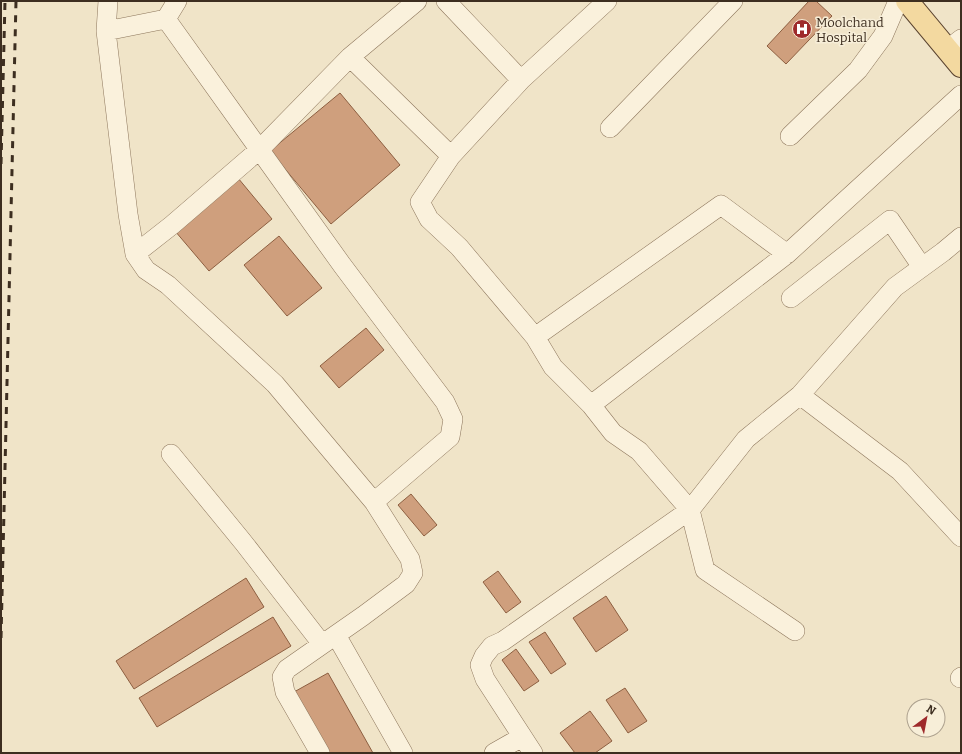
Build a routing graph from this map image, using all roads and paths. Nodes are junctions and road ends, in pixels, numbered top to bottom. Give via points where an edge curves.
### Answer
1 (108, 1) edge
2 (177, 1) edge
3 (417, 1) edge
4 (446, 1) edge
5 (607, 1) edge
6 (733, 1) edge
7 (898, 1) edge
8 (907, 1) edge
9 (166, 19) junction
10 (106, 31) junction
11 (956, 52) edge
12 (350, 57) junction
13 (521, 80) junction
14 (961, 95) edge
15 (610, 128) dead end
16 (790, 136) dead end
17 (259, 150) junction
18 (451, 156) junction
19 (961, 237) edge
20 (135, 254) junction
21 (787, 254) junction
22 (922, 267) junction
23 (792, 298) dead end
24 (535, 338) junction
25 (800, 395) junction
26 (591, 405) junction
27 (171, 454) dead end
28 (374, 502) junction
29 (690, 510) junction
30 (961, 537) edge
31 (795, 631) dead end
32 (329, 639) junction
33 (522, 737) junction
34 (320, 753) edge
35 (403, 753) edge
36 (494, 753) edge
37 (533, 753) edge

1 - 10 street
2 - 9 street
3 - 12 street
4 - 13 street
5 - 13 street
6 - 15 street
7 - 16 street via 883,36 858,70
8 - 11 main road
9 - 10 street
9 - 17 street
10 - 20 street
12 - 17 street
12 - 18 street
13 - 18 street
14 - 21 street
17 - 20 street
17 - 28 street via 445,402 454,419 450,437
18 - 24 street via 420,202 429,219 460,247
19 - 22 street
20 - 28 street via 146,270 168,285 275,384
21 - 24 street via 720,205
21 - 26 street
22 - 23 street via 890,220
22 - 25 street via 895,287
24 - 26 street via 553,367
25 - 29 street via 746,439
25 - 30 street via 900,471
26 - 29 street via 613,433 639,451
27 - 32 street via 243,542
28 - 32 street via 410,558 414,573 406,584
29 - 31 street via 705,570
29 - 33 street via 503,641 492,646 484,656 480,665 485,679
32 - 34 street via 287,669 282,677 285,692
32 - 35 street
33 - 36 street
33 - 37 street

